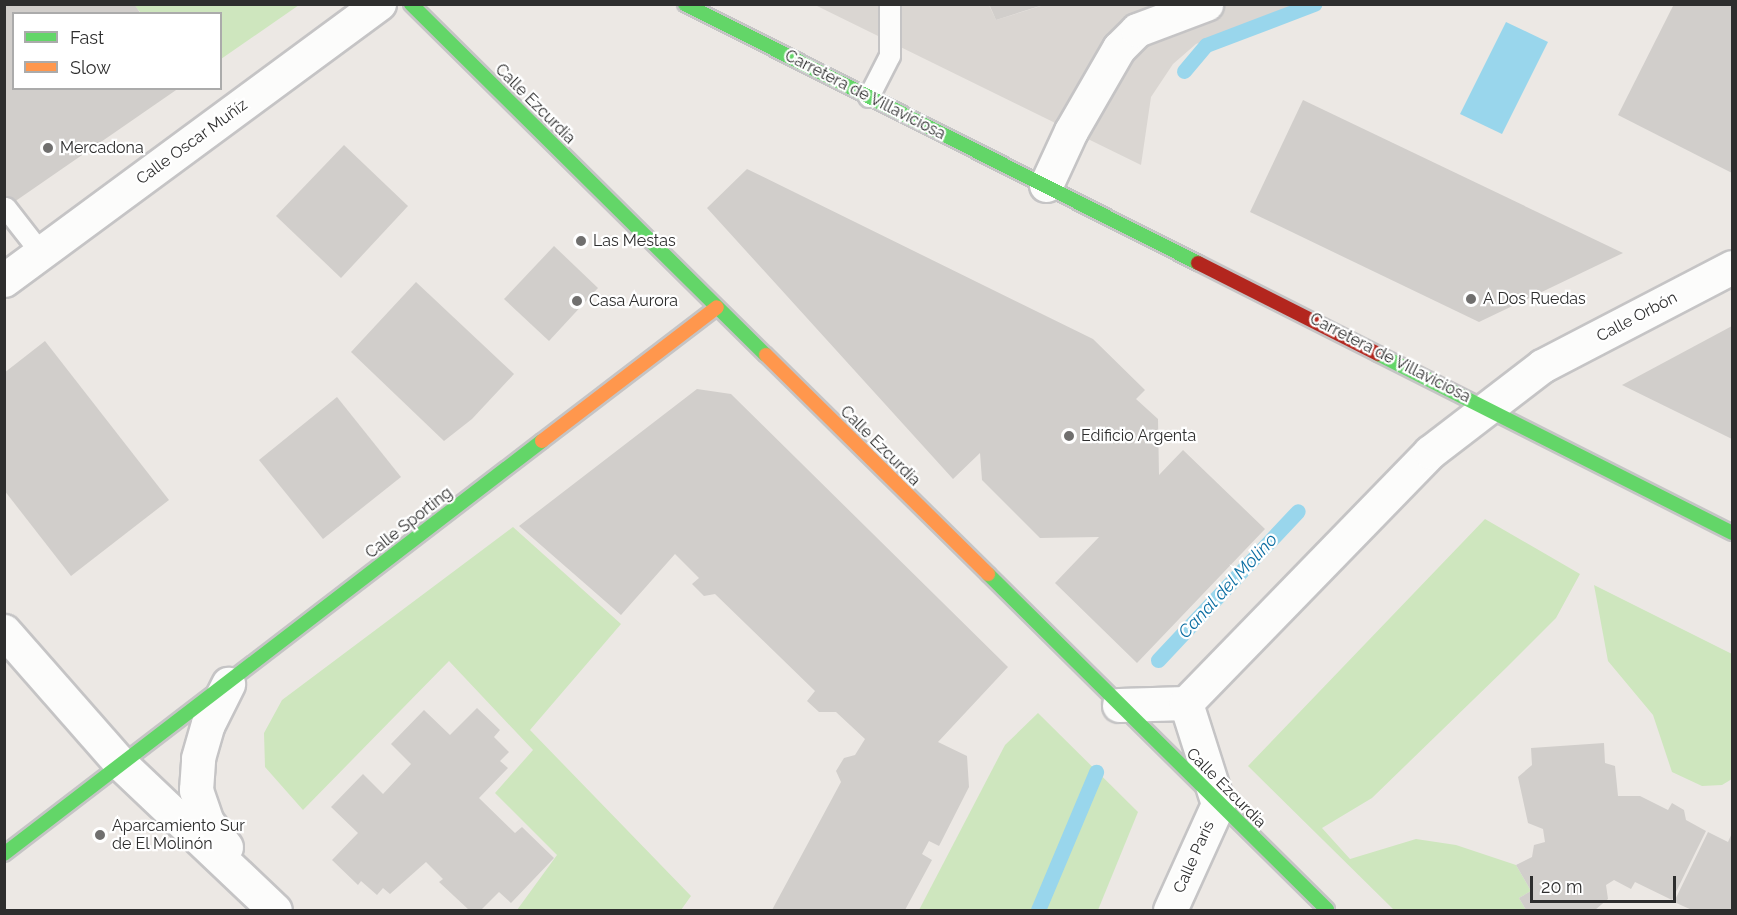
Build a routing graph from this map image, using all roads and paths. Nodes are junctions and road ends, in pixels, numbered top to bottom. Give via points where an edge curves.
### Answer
1 (379, 4) edge
2 (411, 4) edge
3 (685, 4) edge
4 (890, 4) edge
5 (1206, 4) edge
6 (869, 97) junction
7 (1046, 185) junction
8 (6, 208) edge
9 (41, 253) junction
10 (1732, 267) edge
11 (4, 280) edge
12 (717, 307) junction
13 (1488, 407) junction
14 (1732, 533) edge
15 (4, 631) edge
16 (228, 684) junction
17 (1186, 703) junction
18 (1119, 705) junction
19 (121, 764) junction
20 (1218, 804) junction
21 (4, 854) edge
22 (273, 908) edge
23 (1170, 910) edge
24 (1327, 910) edge

1 - 9 street, Calle Oscar Muñíz
2 - 12 main road, Calle Ezcurdia
3 - 6 main road, Carretera de Villaviciosa
4 - 6 lane via 890,56
5 - 7 street via 1137,30 1119,48 1076,121
6 - 7 main road, Carretera de Villaviciosa
7 - 13 main road, Carretera de Villaviciosa
8 - 9 lane
9 - 11 street, Calle Oscar Muñíz
10 - 13 street, Calle Orbón via 1542,366
12 - 16 main road, Calle Sporting
12 - 18 main road, Calle Ezcurdia
13 - 14 main road, Carretera de Villaviciosa
13 - 17 street, Calle Orbón via 1413,468
15 - 19 street
16 - 19 main road, Calle Sporting
16 - 22 street via 208,724 198,758 196,790 207,822
17 - 18 street
17 - 20 street
18 - 20 main road, Calle Ezcurdia
19 - 21 main road, Calle Sporting
19 - 22 street
20 - 23 street, Calle París
20 - 24 main road, Calle Ezcurdia

